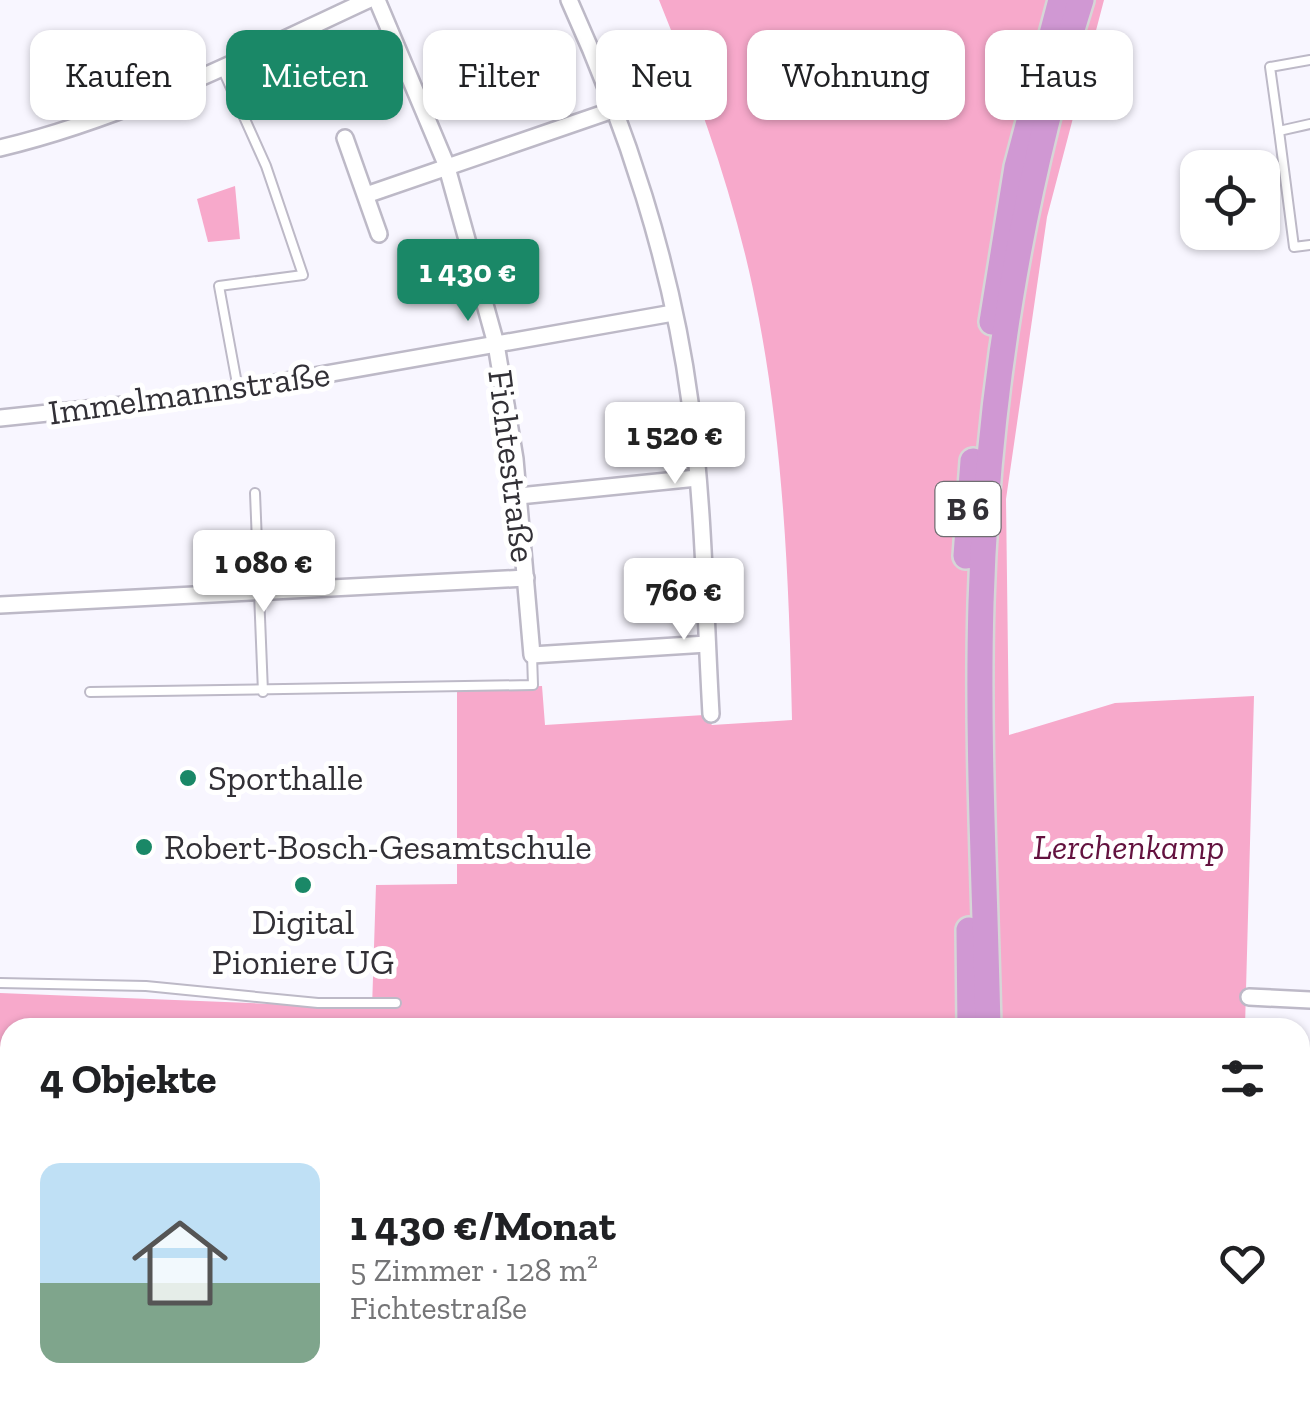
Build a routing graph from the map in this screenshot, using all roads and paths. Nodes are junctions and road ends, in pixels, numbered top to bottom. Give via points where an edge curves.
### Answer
1 (368, 0) edge
2 (377, 0) edge
3 (569, 0) edge
4 (1061, 0) edge
5 (1081, 0) edge
6 (1310, 60) edge
7 (596, 65) edge
8 (222, 68) junction
9 (596, 115) edge
10 (616, 120) edge
11 (1310, 124) edge
12 (1279, 131) junction
13 (345, 138) dead end
14 (0, 148) edge
15 (446, 164) junction
16 (366, 195) junction
17 (380, 234) dead end
18 (1310, 246) edge
19 (673, 313) junction
20 (496, 344) junction
21 (238, 389) junction
22 (0, 418) edge
23 (697, 478) junction
24 (255, 493) dead end
25 (519, 496) junction
26 (526, 578) junction
27 (258, 593) junction
28 (0, 605) edge
29 (707, 644) junction
30 (532, 655) junction
31 (90, 692) dead end
32 (264, 692) junction
33 (710, 714) dead end
34 (0, 983) edge
35 (1249, 997) dead end
36 (1310, 1000) edge
37 (396, 1003) dead end
38 (970, 1018) edge
39 (988, 1018) edge

1 - 8 street
2 - 15 street, Fichtestraße
3 - 7 street
4 - 38 highway, B 6 via 1017,167 969,502 963,736
5 - 39 highway, B 6 via 1034,174 990,453 980,660
6 - 12 lane via 1270,66
8 - 14 street via 111,116
8 - 21 lane via 266,166 303,275 220,286
9 - 15 street
10 - 19 street
11 - 12 lane
12 - 18 lane via 1294,248
13 - 16 street
15 - 16 street
15 - 20 street, Fichtestraße
16 - 17 street
19 - 20 street, Immelmannstraße
19 - 23 street
20 - 21 street, Immelmannstraße
20 - 25 street, Fichtestraße
21 - 22 street, Immelmannstraße
23 - 25 street
23 - 29 street
24 - 27 lane
25 - 26 street, Fichtestraße
26 - 27 street
26 - 30 street, Fichtestraße
27 - 28 street
27 - 32 lane
29 - 30 street
29 - 33 street
30 - 32 lane via 534,685
31 - 32 lane
34 - 37 lane
35 - 36 street

